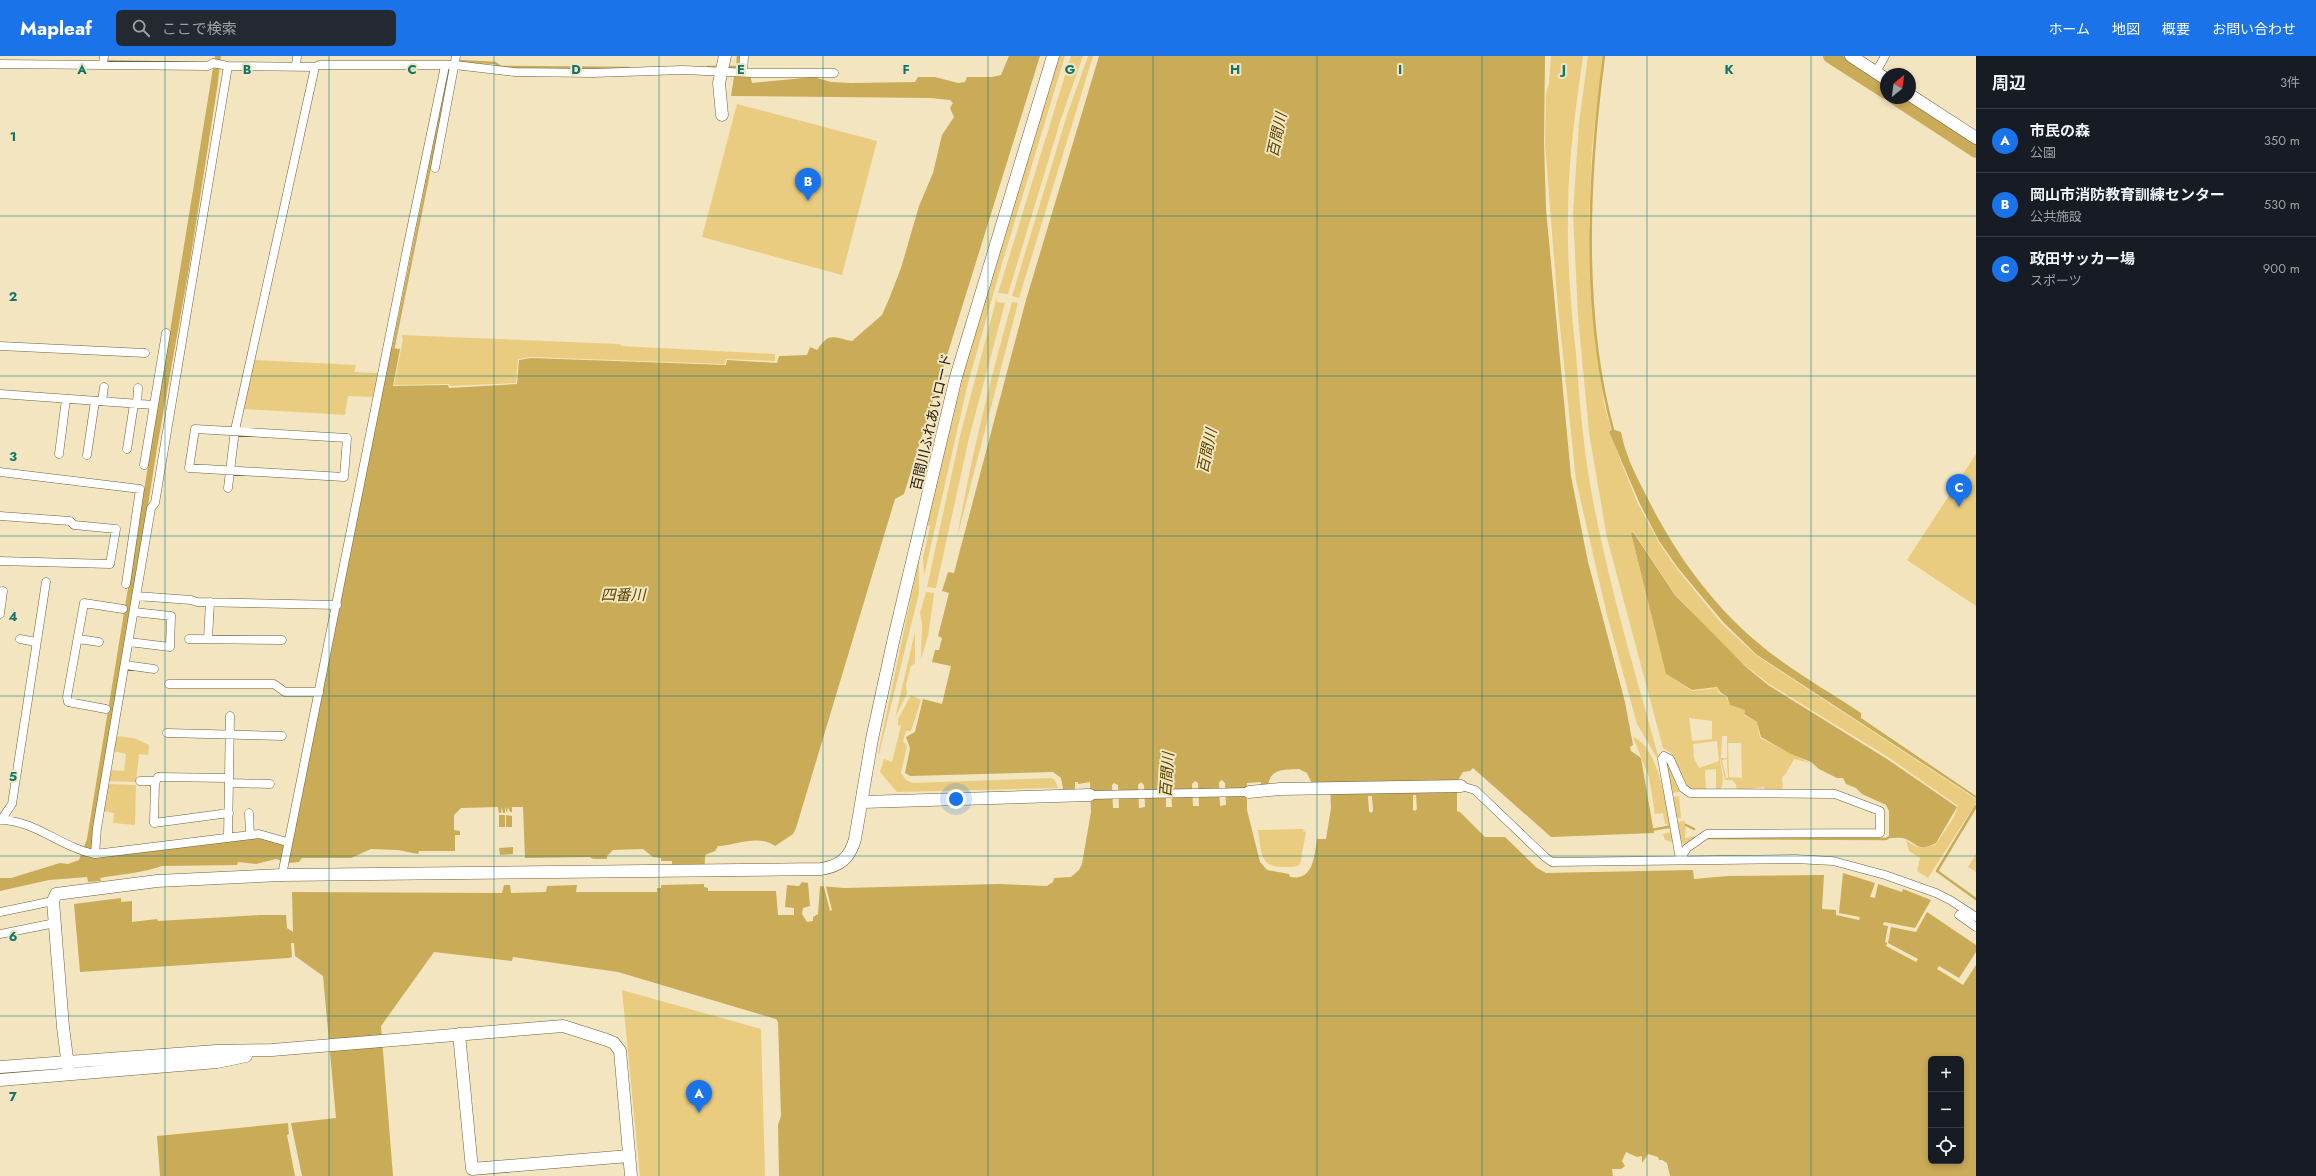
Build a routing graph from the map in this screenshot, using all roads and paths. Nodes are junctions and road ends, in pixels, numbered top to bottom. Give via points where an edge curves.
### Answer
1 (104, 56) edge
2 (297, 56) edge
3 (456, 56) edge
4 (726, 56) edge
5 (744, 56) edge
6 (1053, 56) edge
7 (1851, 56) edge
8 (1885, 56) edge
9 (221, 62) edge
10 (0, 64) edge
11 (103, 65) junction
12 (296, 66) junction
13 (450, 66) junction
14 (315, 67) junction
15 (1883, 68) edge
16 (722, 71) junction
17 (739, 72) junction
18 (834, 73) dead end
19 (1880, 75) edge
20 (1916, 99) edge
21 (722, 115) dead end
22 (1976, 138) edge
23 (434, 143) junction
24 (435, 168) dead end
25 (166, 332) dead end
26 (0, 346) edge
27 (145, 354) dead end
28 (104, 387) dead end
29 (138, 388) dead end
30 (0, 394) edge
31 (66, 399) junction
32 (99, 401) junction
33 (136, 404) junction
34 (154, 405) junction
35 (234, 430) junction
36 (127, 449) dead end
37 (59, 454) dead end
38 (87, 455) dead end
39 (144, 465) dead end
40 (229, 471) junction
41 (0, 472) edge
42 (228, 488) dead end
43 (0, 516) edge
44 (0, 561) edge
45 (46, 582) dead end
46 (126, 584) dead end
47 (3, 591) dead end
48 (136, 596) junction
49 (210, 602) junction
50 (337, 605) junction
51 (123, 609) dead end
52 (134, 612) junction
53 (0, 614) edge
54 (20, 639) dead end
55 (78, 639) junction
56 (188, 639) dead end
57 (208, 639) junction
58 (282, 640) dead end
59 (36, 642) junction
60 (99, 642) dead end
61 (129, 642) junction
62 (125, 665) junction
63 (154, 669) dead end
64 (169, 684) dead end
65 (319, 692) junction
66 (106, 709) dead end
67 (230, 716) dead end
68 (167, 733) dead end
69 (230, 735) junction
70 (282, 736) dead end
71 (229, 780) junction
72 (140, 781) dead end
73 (156, 781) junction
74 (270, 784) dead end
75 (1461, 786) joint
76 (1249, 792) joint
77 (1090, 795) joint
78 (863, 802) junction
79 (249, 812) dead end
80 (229, 813) junction
81 (0, 820) edge
82 (250, 835) junction
83 (228, 838) junction
84 (287, 843) junction
85 (95, 854) junction
86 (1680, 859) junction
87 (282, 875) junction
88 (53, 901) junction
89 (0, 912) edge
90 (1959, 915) dead end
91 (1976, 917) edge
92 (55, 923) junction
93 (1976, 927) edge
94 (0, 934) edge
95 (459, 1034) junction
96 (0, 1067) edge
97 (68, 1068) junction
98 (0, 1080) edge
99 (629, 1156) junction
100 (531, 1171) edge
101 (631, 1176) edge

1 - 11 street
2 - 12 street
3 - 13 street
4 - 16 street
5 - 17 street
6 - 78 street, 百間川ふれあいロード via 950,400 872,738
7 - 19 street
8 - 15 street
9 - 11 street via 208,66
9 - 12 street
9 - 48 street via 155,503 151,508
10 - 11 street
12 - 14 street
13 - 14 street via 319,64
13 - 16 street via 515,72
13 - 23 street
14 - 35 street
16 - 17 street
16 - 21 street via 719,83
17 - 18 street
20 - 22 street
23 - 24 street
23 - 50 street
25 - 34 street
26 - 27 street
28 - 32 street
29 - 33 street
30 - 31 street
31 - 32 street
31 - 37 street
32 - 33 street
32 - 38 street
33 - 34 street
33 - 36 street
34 - 39 street
35 - 40 street
35 - 40 street via 195,429 189,468
35 - 40 street via 347,438 344,477
40 - 42 street
41 - 46 street via 140,489
43 - 44 street via 70,521 74,526 116,529 110,564
45 - 59 street
47 - 53 street
48 - 49 street
48 - 52 street
49 - 50 street
49 - 57 street
50 - 65 street
51 - 55 street via 84,603
52 - 61 street
52 - 61 street via 171,616 170,647
54 - 59 street
55 - 60 street
55 - 66 street via 68,702
56 - 57 street
57 - 58 street
59 - 81 street via 12,804
61 - 62 street
62 - 63 street
62 - 85 street via 97,828
64 - 65 street via 274,684 285,692
65 - 84 street
67 - 69 street
68 - 69 street
69 - 70 street
69 - 71 street
71 - 73 street via 158,777
71 - 74 street
71 - 80 street
72 - 73 street
73 - 80 street via 154,823
75 - 76 street
75 - 86 street via 1475,790 1552,862
76 - 77 street
77 - 78 street
78 - 87 street, 百間川ふれあいロード via 853,846 847,857 838,865 821,869
79 - 82 street
80 - 83 street
81 - 85 street via 21,823
82 - 83 street
82 - 84 street via 259,834
83 - 85 street
84 - 87 street
86 - 86 street via 1687,848 1707,834 1880,833 1880,811 1835,794 1690,793 1682,788 1670,759 1664,756 1662,758
86 - 91 street via 1795,859 1839,862 1936,893
87 - 88 street, 百間川ふれあいロード via 133,884 56,894
88 - 89 street
88 - 92 street
90 - 93 street
92 - 94 street
92 - 97 street
95 - 97 street via 272,1050 216,1051
95 - 99 street via 563,1026 614,1043 621,1053
95 - 100 street via 472,1169
96 - 97 street
97 - 98 street
99 - 100 street
99 - 101 street

